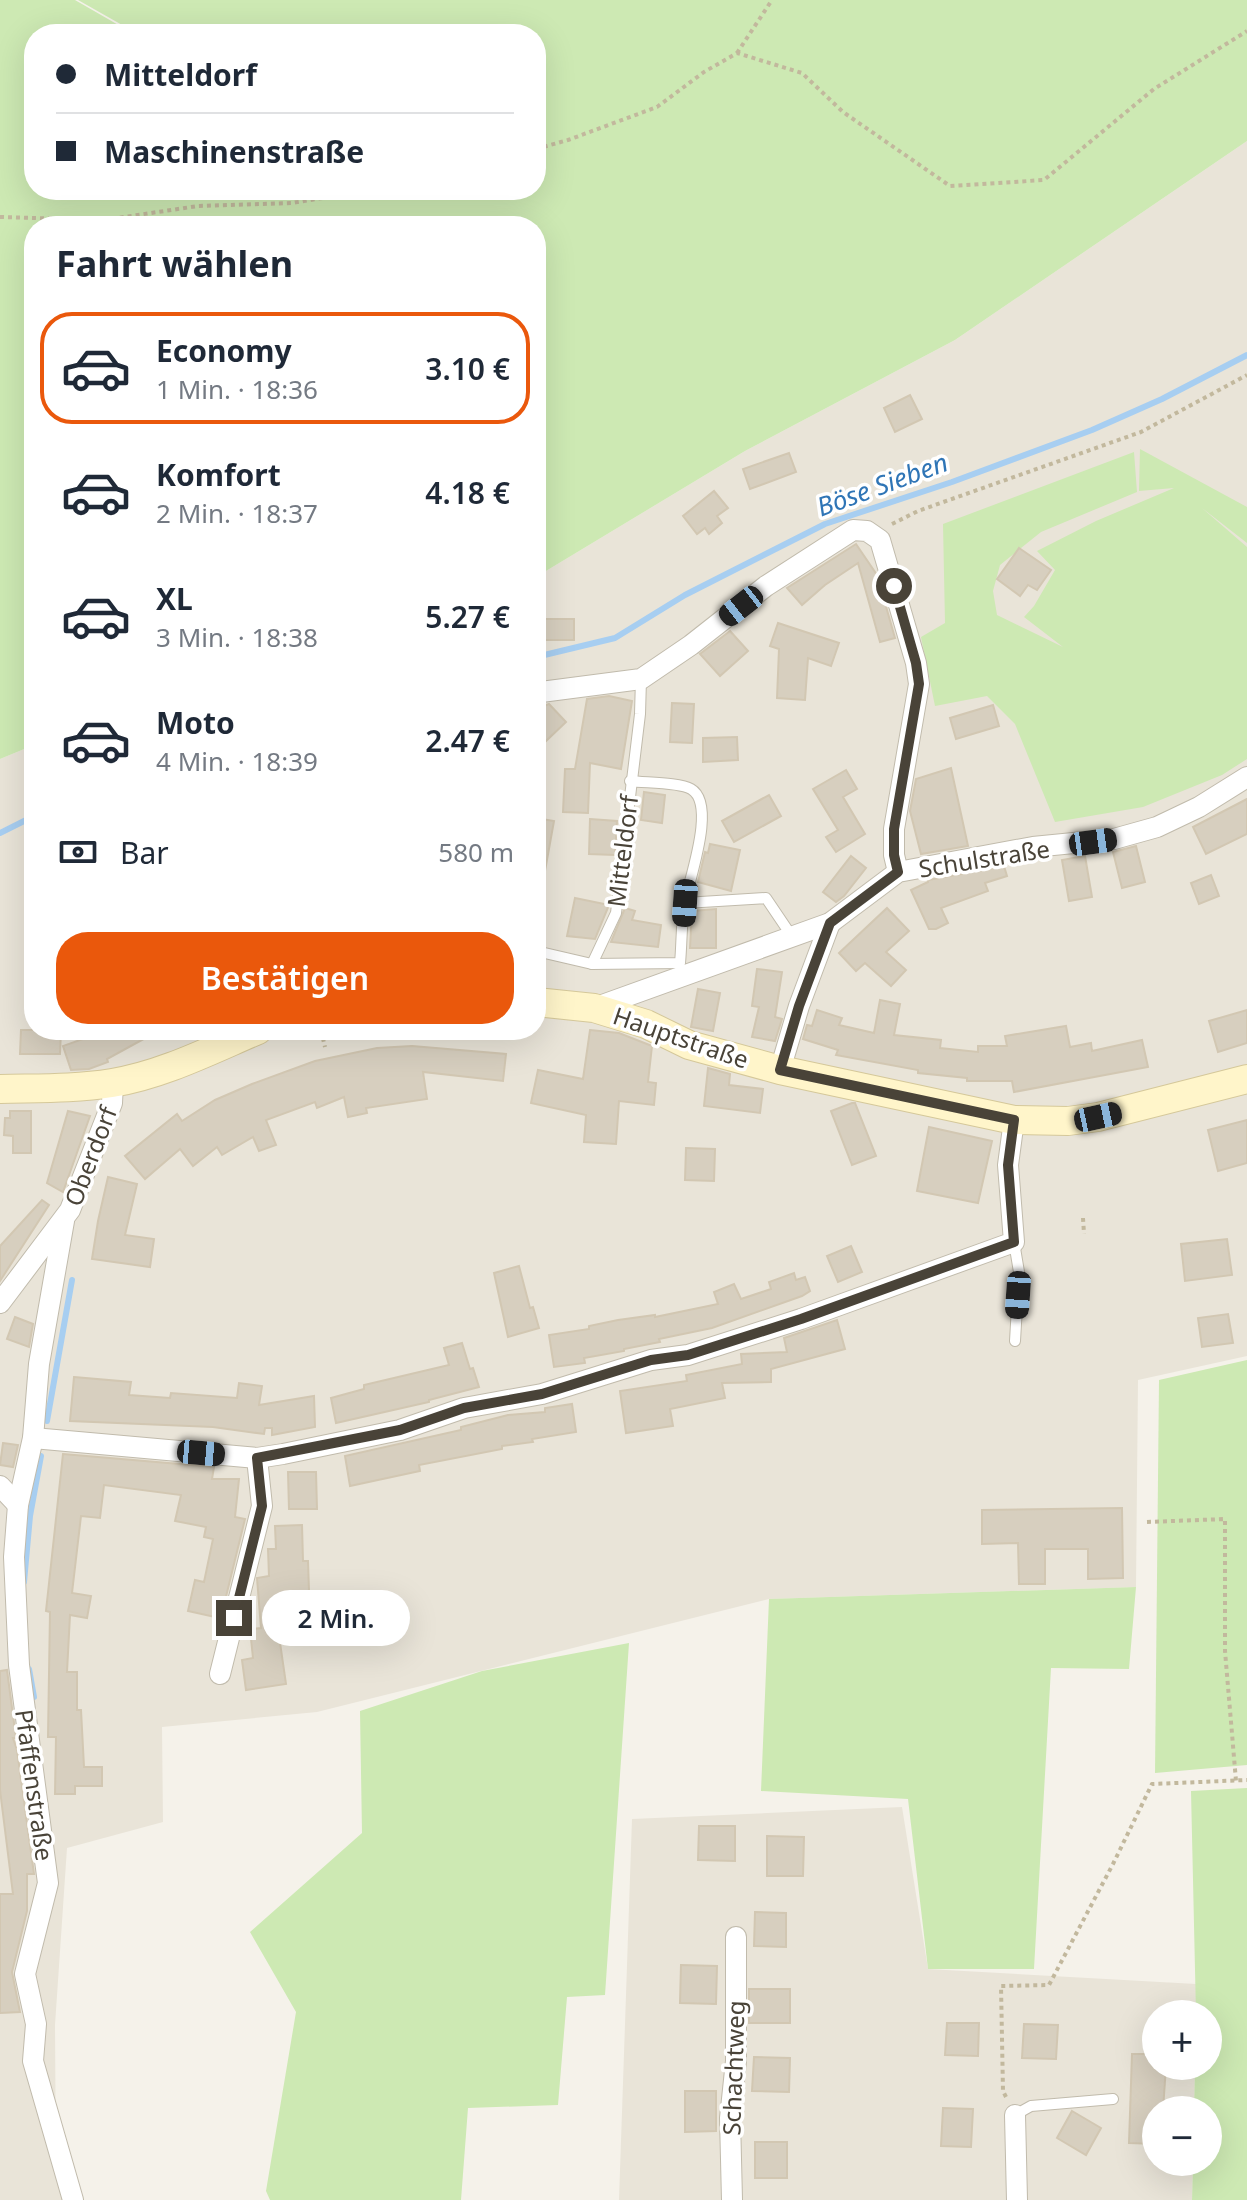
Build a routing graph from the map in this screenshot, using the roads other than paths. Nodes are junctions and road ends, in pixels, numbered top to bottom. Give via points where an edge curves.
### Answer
1 (641, 679) junction
2 (546, 690) edge
3 (1247, 777) edge
4 (630, 781) junction
5 (898, 872) junction
6 (685, 903) junction
7 (830, 923) junction
8 (793, 938) junction
9 (546, 953) edge
10 (592, 964) junction
11 (546, 1003) edge
12 (594, 1008) junction
13 (234, 1040) edge
14 (780, 1070) junction
15 (1247, 1079) edge
16 (113, 1083) junction
17 (0, 1089) edge
18 (1014, 1120) junction
19 (64, 1221) junction
20 (1014, 1242) junction
21 (0, 1303) edge
22 (1015, 1341) dead end
23 (33, 1438) junction
24 (257, 1458) junction
25 (0, 1486) edge
26 (18, 1505) junction
27 (220, 1674) dead end
28 (736, 1937) dead end
29 (1113, 2099) dead end
30 (1015, 2115) joint
31 (73, 2200) edge
32 (732, 2200) edge
33 (1017, 2200) edge

1 - 2 street
1 - 4 lane, Mitteldorf
1 - 5 street via 766,586 853,530 880,540 919,684 894,829
3 - 5 street, Schulstraße via 1157,827 1114,839 1033,847
4 - 6 lane, Mitteldorf via 690,788 699,796 699,848
4 - 10 lane, Mitteldorf via 616,913
5 - 7 street, Schulstraße
6 - 8 lane via 766,898
6 - 10 lane, Mitteldorf via 680,963
7 - 8 street, Schulstraße
7 - 14 street
8 - 12 street, Schulstraße
9 - 10 lane, Mitteldorf
11 - 12 main road, Hauptstraße
12 - 14 main road, Hauptstraße via 689,1045
13 - 16 main road
14 - 18 main road, Hauptstraße
15 - 18 main road, Hauptstraße via 1098,1117
16 - 17 main road
16 - 19 street, Oberdorf via 112,1103
18 - 20 street via 1008,1165
19 - 21 street, Oberdorf
19 - 23 street, Pfaffenstraße via 39,1364
20 - 22 lane via 1019,1272
20 - 24 street via 688,1355 651,1360 542,1394 464,1408 400,1430
23 - 24 street
23 - 26 street, Pfaffenstraße
24 - 27 street via 262,1506
25 - 26 street
26 - 31 street, Pfaffenstraße via 14,1557 19,1665 48,1883 25,1974 36,2024 33,2061
28 - 32 street, Schachtweg
29 - 30 lane via 1031,2106
30 - 33 street

